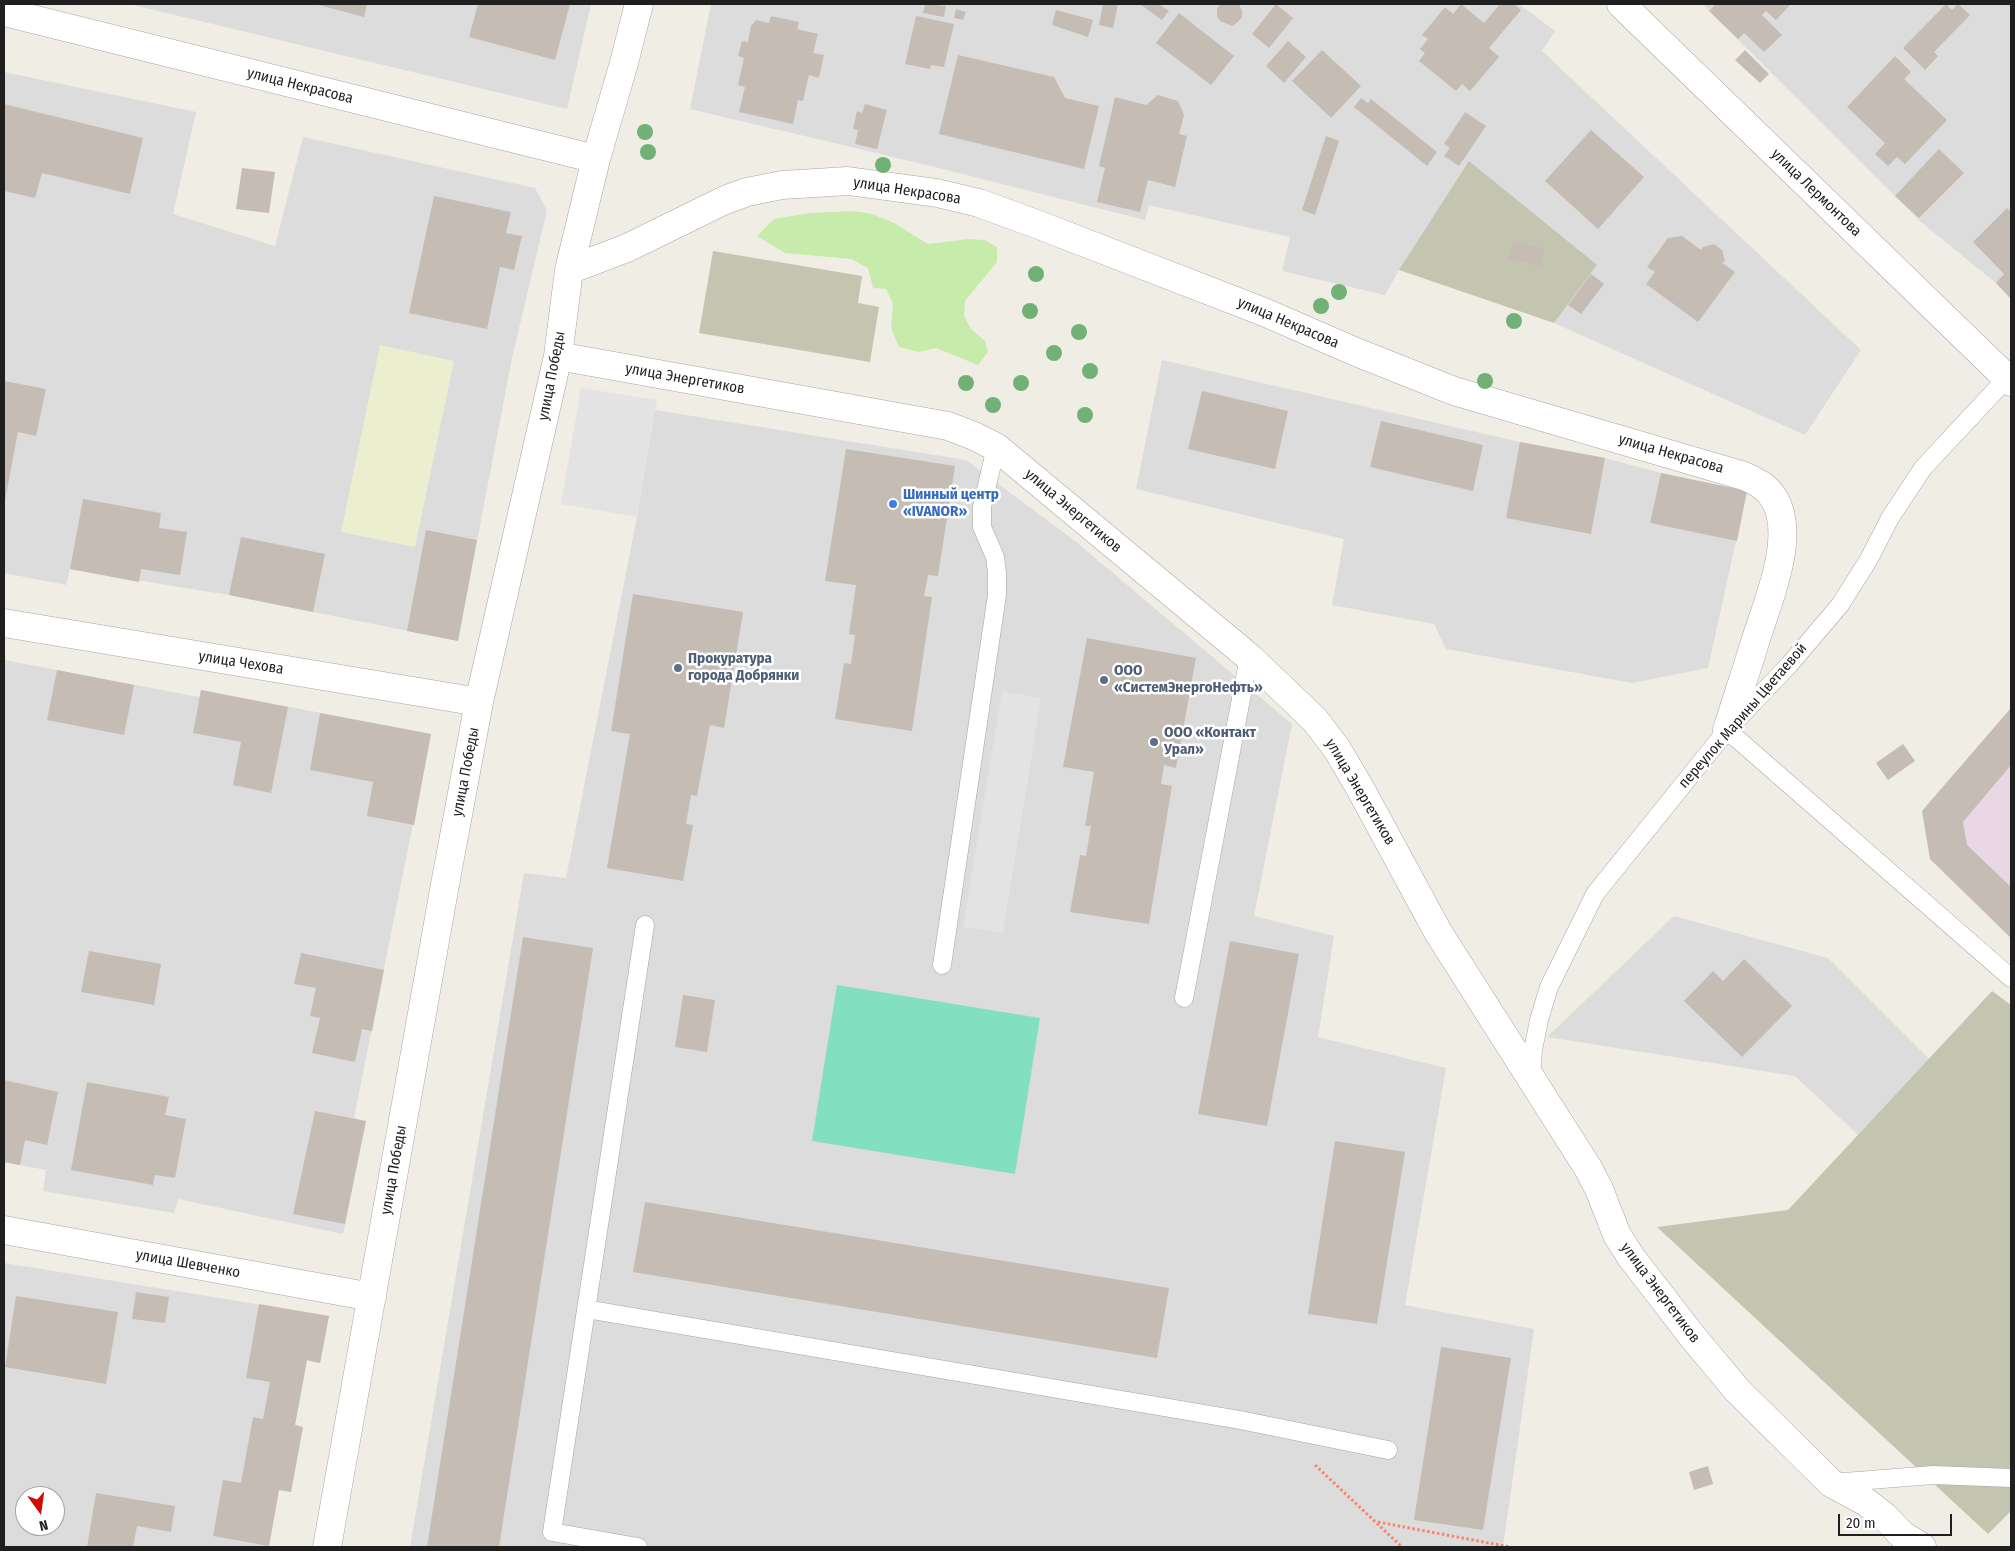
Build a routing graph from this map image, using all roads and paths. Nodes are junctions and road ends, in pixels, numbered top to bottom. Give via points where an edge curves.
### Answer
1 (639, 4) edge
2 (1620, 4) edge
3 (4, 12) edge
4 (596, 159) junction
5 (569, 270) junction
6 (558, 356) junction
7 (2009, 380) edge
8 (996, 447) junction
9 (4, 623) edge
10 (1249, 657) junction
11 (479, 702) junction
12 (1727, 730) junction
13 (645, 926) dead end
14 (942, 965) dead end
15 (2011, 978) edge
16 (1184, 998) dead end
17 (1531, 1080) junction
18 (4, 1230) edge
19 (372, 1297) junction
20 (586, 1310) junction
21 (1276, 1428) junction
22 (1388, 1450) dead end
23 (2011, 1478) edge
24 (1831, 1483) junction
25 (1376, 1522) junction
26 (327, 1547) edge
27 (638, 1547) edge
28 (1402, 1547) edge
29 (1510, 1547) edge
30 (1922, 1547) edge

1 - 4 street, улица Победы
2 - 7 street, улица Лермонтова
3 - 4 street, улица Некрасова
4 - 5 street, улица Победы
5 - 6 street, улица Победы
5 - 12 street, улица Некрасова via 627,248 747,192 848,181 937,193 979,203 1039,225 1264,312 1454,391 1744,476 1767,489 1776,503 1782,522 1781,545 1776,578
6 - 8 street, улица Энергетиков via 948,426
6 - 11 street, улица Победы
7 - 12 lane, переулок Марины Цветаевой via 1923,468 1840,605
8 - 10 street, улица Энергетиков
8 - 14 lane via 982,507 982,526 995,557 997,595
9 - 11 street, улица Чехова
10 - 16 lane
10 - 17 street, улица Энергетиков via 1315,720 1337,749 1438,932
11 - 19 street, улица Победы
12 - 15 lane
12 - 17 lane, переулок Марины Цветаевой via 1596,894 1549,987 1532,1050
13 - 20 lane
17 - 24 street, улица Энергетиков via 1588,1168 1616,1235 1645,1278 1737,1390
18 - 19 street, улица Шевченко
19 - 26 street, улица Победы
20 - 21 lane
20 - 27 lane via 552,1532
21 - 22 lane
21 - 25 path
23 - 24 lane via 1933,1475
24 - 30 street, улица Энергетиков via 1866,1502 1902,1535
25 - 28 path
25 - 29 path

